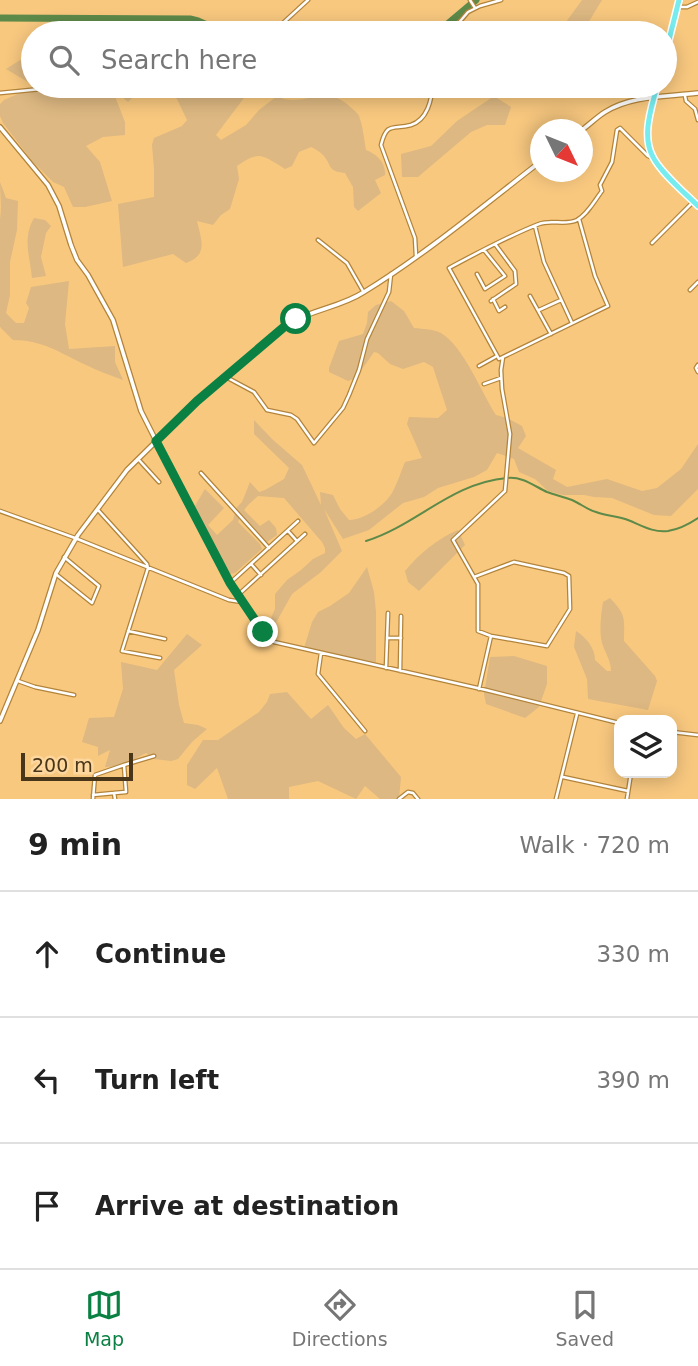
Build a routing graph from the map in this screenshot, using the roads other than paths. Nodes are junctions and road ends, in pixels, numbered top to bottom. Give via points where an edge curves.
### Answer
1 (308, 0) edge
2 (470, 0) edge
3 (500, 0) edge
4 (679, 0) edge
5 (698, 2) edge
6 (677, 7) junction
7 (475, 8) junction
8 (285, 21) edge
9 (460, 21) edge
10 (674, 21) edge
11 (21, 91) edge
12 (0, 93) edge
13 (698, 93) edge
14 (685, 95) junction
15 (677, 96) edge
16 (431, 98) edge
17 (648, 98) edge
18 (654, 98) edge
19 (698, 120) edge
20 (593, 122) edge
21 (0, 127) edge
22 (653, 158) junction
23 (530, 170) edge
24 (696, 204) edge
25 (579, 219) junction
26 (535, 226) junction
27 (317, 240) dead end
28 (652, 243) dead end
29 (495, 244) junction
30 (484, 250) junction
31 (416, 256) junction
32 (391, 274) junction
33 (477, 274) dead end
34 (698, 282) edge
35 (690, 290) dead end
36 (364, 292) junction
37 (530, 296) dead end
38 (561, 300) junction
39 (505, 307) dead end
40 (538, 311) junction
41 (572, 323) junction
42 (551, 334) junction
43 (497, 356) junction
44 (503, 357) junction
45 (698, 365) edge
46 (479, 366) dead end
47 (698, 372) edge
48 (226, 377) junction
49 (501, 378) junction
50 (484, 384) dead end
51 (156, 441) junction
52 (138, 459) junction
53 (201, 473) dead end
54 (159, 482) dead end
55 (97, 509) junction
56 (0, 511) edge
57 (192, 512) joint
58 (298, 521) dead end
59 (288, 531) junction
60 (306, 534) dead end
61 (75, 538) junction
62 (297, 541) junction
63 (268, 548) junction
64 (64, 557) junction
65 (251, 564) junction
66 (148, 568) junction
67 (56, 575) junction
68 (261, 575) junction
69 (474, 578) junction
70 (230, 583) junction
71 (238, 595) junction
72 (242, 602) junction
73 (388, 613) dead end
74 (401, 616) dead end
75 (128, 631) junction
76 (491, 636) junction
77 (387, 638) junction
78 (401, 638) junction
79 (165, 639) dead end
80 (321, 653) junction
81 (160, 658) dead end
82 (386, 668) junction
83 (400, 671) junction
84 (18, 681) junction
85 (479, 689) junction
86 (75, 695) dead end
87 (577, 713) junction
88 (0, 721) edge
89 (614, 722) edge
90 (365, 731) dead end
91 (677, 733) edge
92 (698, 735) edge
93 (154, 756) dead end
94 (124, 765) junction
95 (562, 776) junction
96 (630, 778) edge
97 (628, 791) junction
98 (114, 793) junction
99 (93, 797) edge
100 (115, 799) edge
101 (399, 799) edge
102 (418, 799) edge
103 (556, 799) edge
104 (627, 799) edge

1 - 8 street
2 - 7 street
3 - 7 street
4 - 6 highway
5 - 6 street
6 - 10 highway
7 - 9 street
11 - 12 street
13 - 14 street
14 - 15 street
14 - 19 street
16 - 31 street via 426,112 411,125 389,129 381,145 415,238
17 - 20 street via 612,108
18 - 22 highway via 648,127
21 - 51 street via 54,196 77,260 113,320 141,411
22 - 24 highway
22 - 25 street via 617,130 602,191
23 - 31 street
24 - 28 street
25 - 26 street
25 - 41 street via 608,306
26 - 29 street
26 - 38 street
27 - 36 street via 347,263
29 - 30 street
29 - 39 street via 515,271 516,284 492,300 499,311
30 - 33 street via 505,276 485,289
30 - 43 street via 449,268
31 - 32 street
32 - 36 street
32 - 48 street via 389,292 349,395 314,443 297,419 267,410 254,393
34 - 35 street
36 - 48 street via 296,319
37 - 40 street
38 - 40 street
38 - 41 street
40 - 42 street
41 - 42 street
42 - 44 street
43 - 44 street
43 - 46 street
44 - 49 street
45 - 47 street
48 - 51 street
49 - 50 street
49 - 69 street via 510,434 505,491 453,540
51 - 52 street
51 - 57 street
52 - 54 street
52 - 55 street
53 - 63 street
55 - 61 street
55 - 66 street
56 - 61 street
57 - 70 street
58 - 59 street
59 - 62 street
59 - 63 street
60 - 62 street
61 - 64 street
61 - 66 street
62 - 68 street
63 - 65 street
64 - 67 street
64 - 67 street via 99,586 92,603
65 - 68 street
65 - 70 street
66 - 72 street
66 - 75 street
67 - 84 street
68 - 71 street
69 - 76 street via 478,584 478,631
69 - 76 street via 514,562 569,576 570,609 547,646
70 - 71 street
71 - 72 street
72 - 80 street via 270,639
73 - 77 street
74 - 78 street
75 - 79 street
75 - 81 street via 122,651
76 - 85 street
77 - 78 street
77 - 82 street
78 - 83 street
80 - 82 street
80 - 90 street via 318,674
82 - 83 street
83 - 85 street
84 - 86 street
84 - 88 street
85 - 87 street
87 - 89 street
87 - 95 street
91 - 92 street
93 - 94 street
94 - 98 street via 126,792
94 - 99 street via 94,775
95 - 97 street
95 - 103 street
96 - 97 street
97 - 104 street
98 - 99 street
98 - 100 street
101 - 102 street via 408,792

